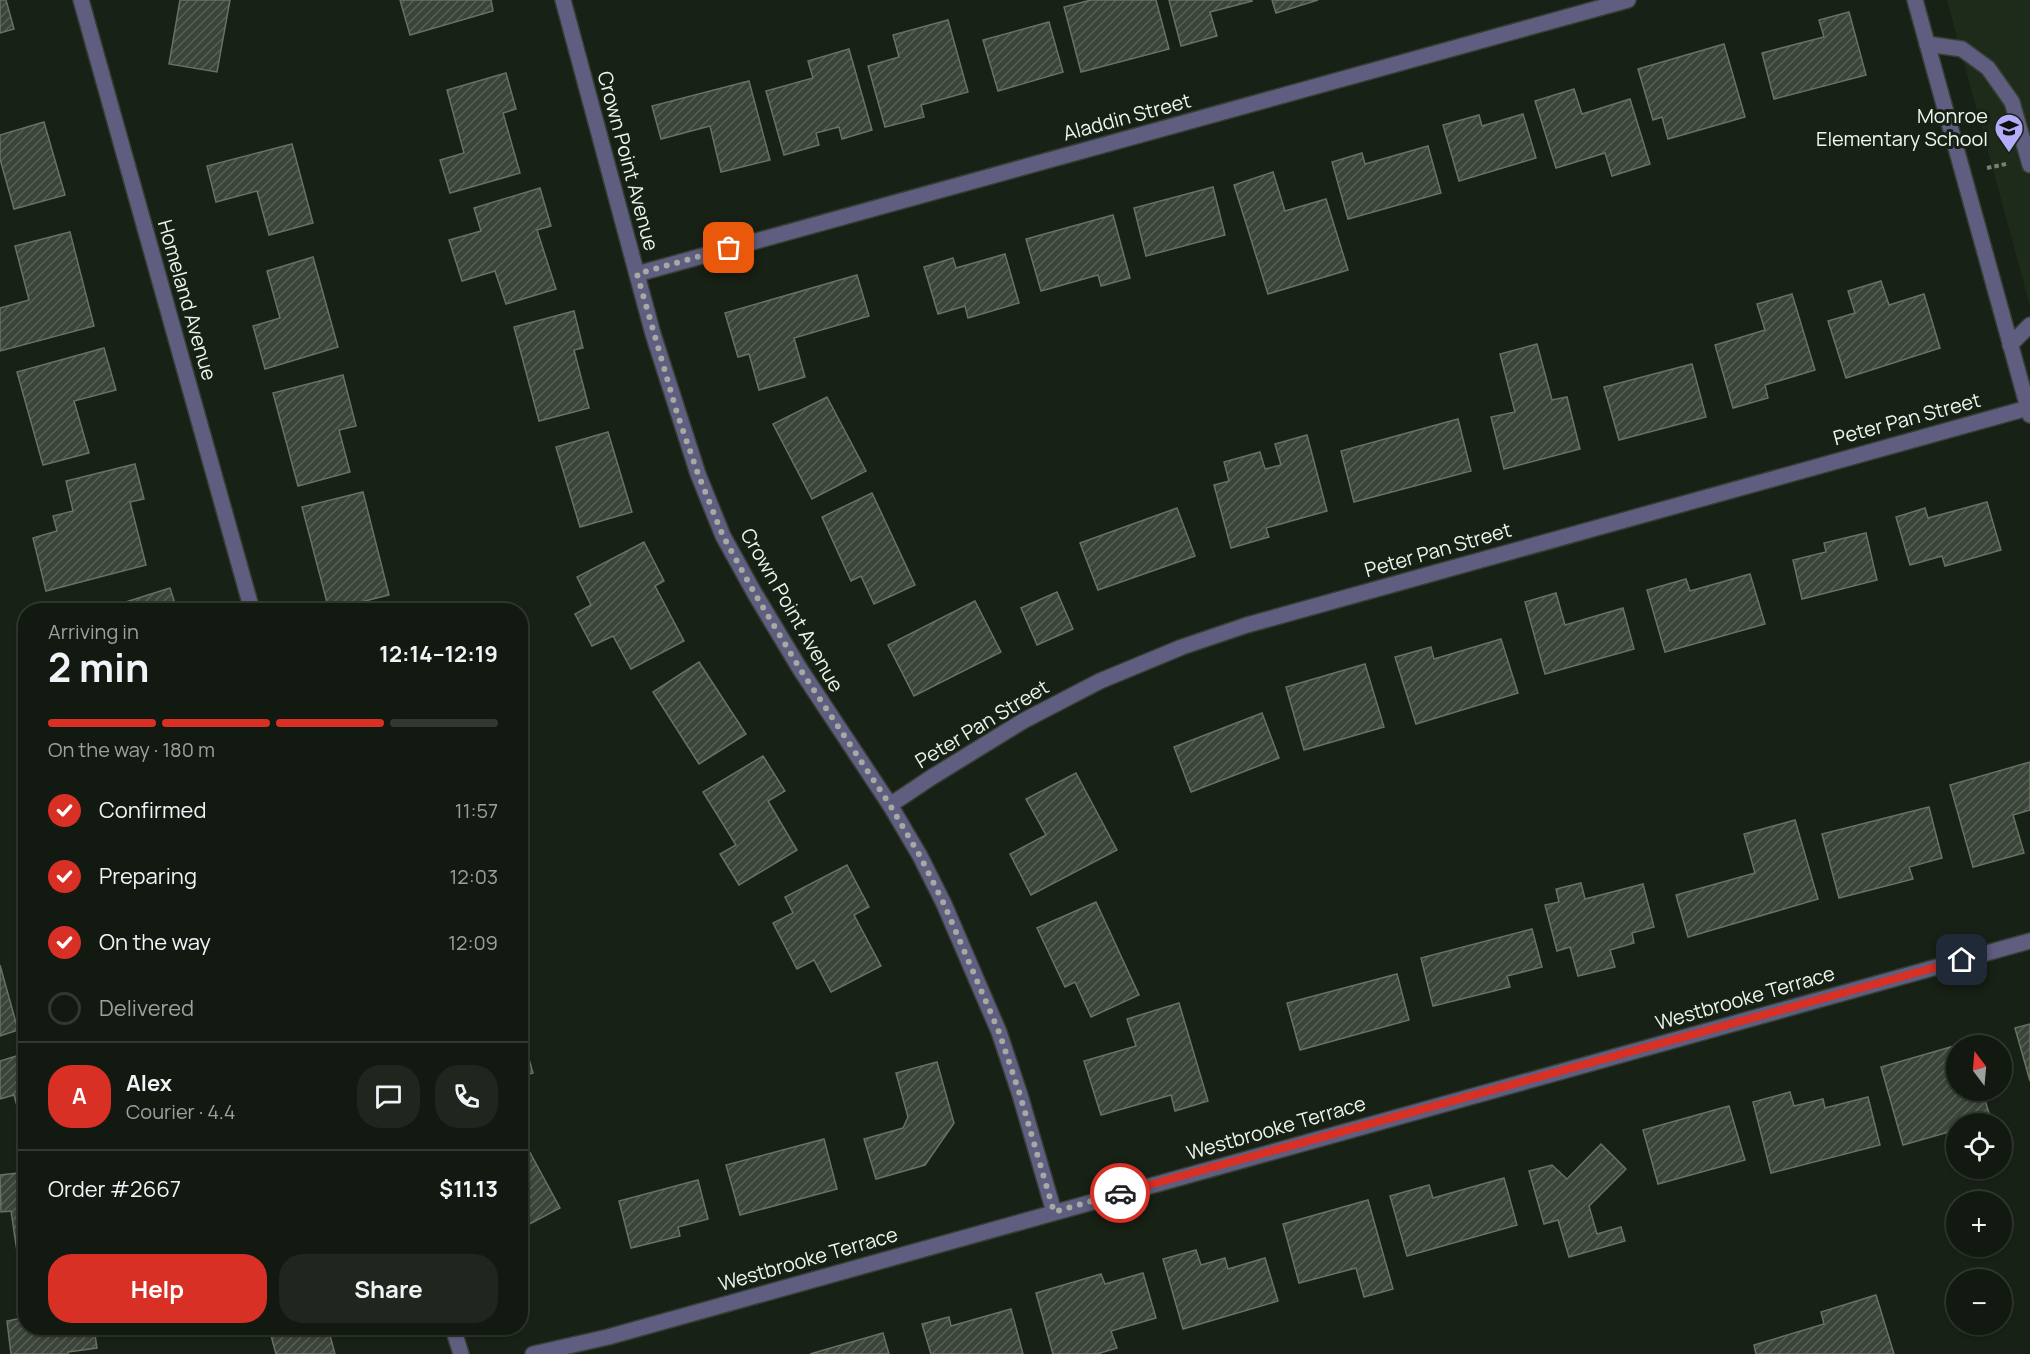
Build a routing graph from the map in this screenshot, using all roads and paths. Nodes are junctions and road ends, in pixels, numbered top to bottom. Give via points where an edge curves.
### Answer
1 (81, 0) edge
2 (563, 0) edge
3 (1628, 0) edge
4 (1915, 0) edge
5 (1927, 44) junction
6 (2030, 165) edge
7 (637, 274) junction
8 (2030, 325) edge
9 (2010, 345) junction
10 (2029, 412) edge
11 (250, 603) edge
12 (890, 805) junction
13 (2030, 941) edge
14 (1054, 1212) junction
15 (455, 1335) edge
16 (460, 1354) edge
17 (533, 1354) edge

1 - 11 street, Homeland Avenue
2 - 7 street, Crown Point Avenue
3 - 7 street, Aladdin Street
4 - 5 street
5 - 6 street via 1962,49 1988,68 2012,102
5 - 9 street
7 - 12 street, Crown Point Avenue via 677,413 723,536 800,669
8 - 9 street
9 - 10 street
10 - 12 street, Peter Pan Street via 1291,613 1182,647 1100,681 1023,721
12 - 14 street, Crown Point Avenue via 944,904 999,1032
13 - 14 street, Westbrooke Terrace
14 - 17 street, Westbrooke Terrace via 608,1337
15 - 16 street

